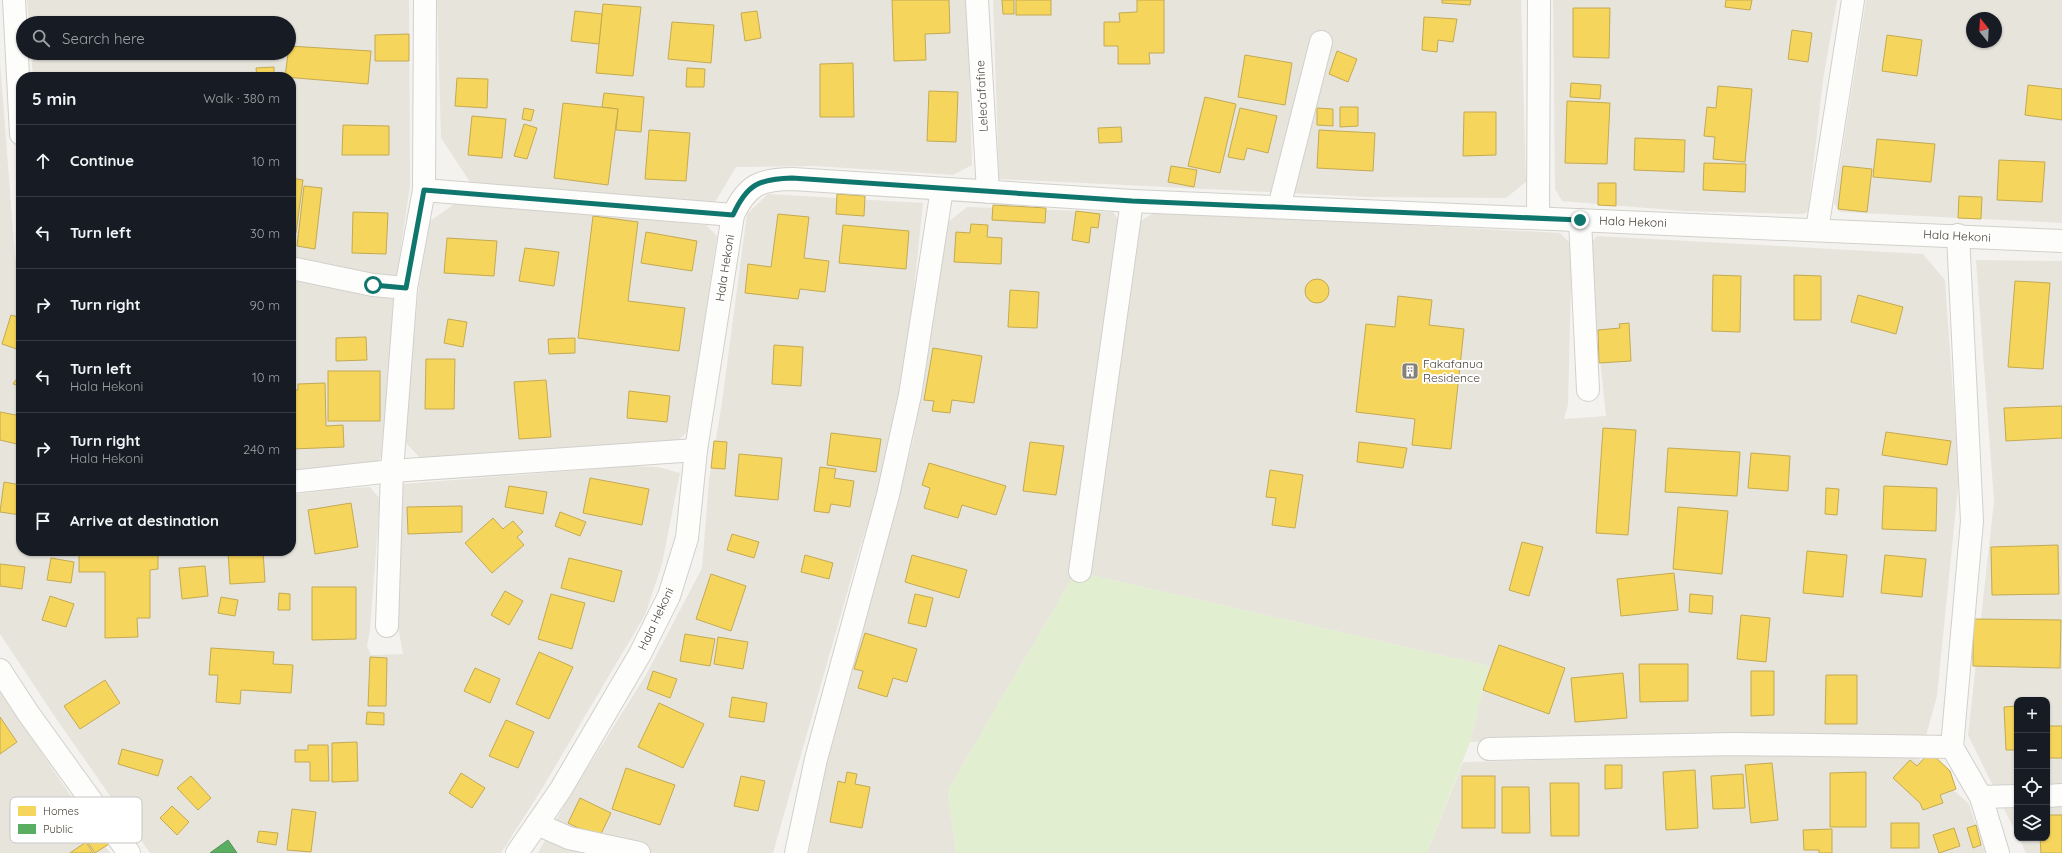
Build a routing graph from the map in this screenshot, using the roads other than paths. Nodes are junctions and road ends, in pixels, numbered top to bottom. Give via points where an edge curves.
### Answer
1 (14, 0) edge
2 (425, 0) edge
3 (977, 0) edge
4 (1539, 0) edge
5 (1852, 0) edge
6 (16, 38) edge
7 (1321, 42) dead end
8 (17, 60) edge
9 (18, 72) edge
10 (942, 189) junction
11 (424, 190) junction
12 (988, 192) junction
13 (1132, 201) junction
14 (1279, 207) junction
15 (733, 215) junction
16 (1538, 217) junction
17 (1580, 220) junction
18 (1817, 230) junction
19 (1958, 235) junction
20 (2062, 241) edge
21 (296, 269) edge
22 (406, 288) junction
23 (1588, 390) dead end
24 (696, 450) junction
25 (392, 471) junction
26 (296, 481) edge
27 (1080, 571) dead end
28 (387, 626) dead end
29 (0, 670) edge
30 (1952, 747) junction
31 (1489, 749) dead end
32 (2014, 796) edge
33 (2050, 796) edge
34 (2062, 796) edge
35 (89, 797) edge
36 (1982, 797) junction
37 (537, 824) junction
38 (122, 843) edge
39 (129, 853) edge
40 (517, 853) edge
41 (639, 853) edge
42 (796, 853) edge
43 (1998, 853) edge

1 - 6 street
2 - 11 street
3 - 12 street, Lelea’afafine
4 - 16 street
5 - 18 street
7 - 14 street
8 - 9 street
10 - 12 street, Hala Hekoni
10 - 15 street, Hala Hekoni via 773,179 754,185 741,198
10 - 42 street via 910,395 888,495 816,759
11 - 15 street
11 - 22 street
12 - 13 street, Hala Hekoni
13 - 14 street, Hala Hekoni
13 - 27 street
14 - 16 street, Hala Hekoni
15 - 24 street, Hala Hekoni
16 - 17 street, Hala Hekoni
17 - 18 street, Hala Hekoni
17 - 23 street
18 - 19 street, Hala Hekoni
19 - 20 street, Hala Hekoni
19 - 30 street via 1972,521
21 - 22 street via 373,285
22 - 25 street
24 - 25 street
24 - 37 street, Hala Hekoni via 687,538 669,596 636,661 561,789
25 - 26 street
25 - 28 street
29 - 35 street
30 - 31 street via 1734,744
30 - 36 street
32 - 36 street
33 - 34 street
36 - 43 street
37 - 40 street, Hala Hekoni
37 - 41 street via 569,838
38 - 39 street

